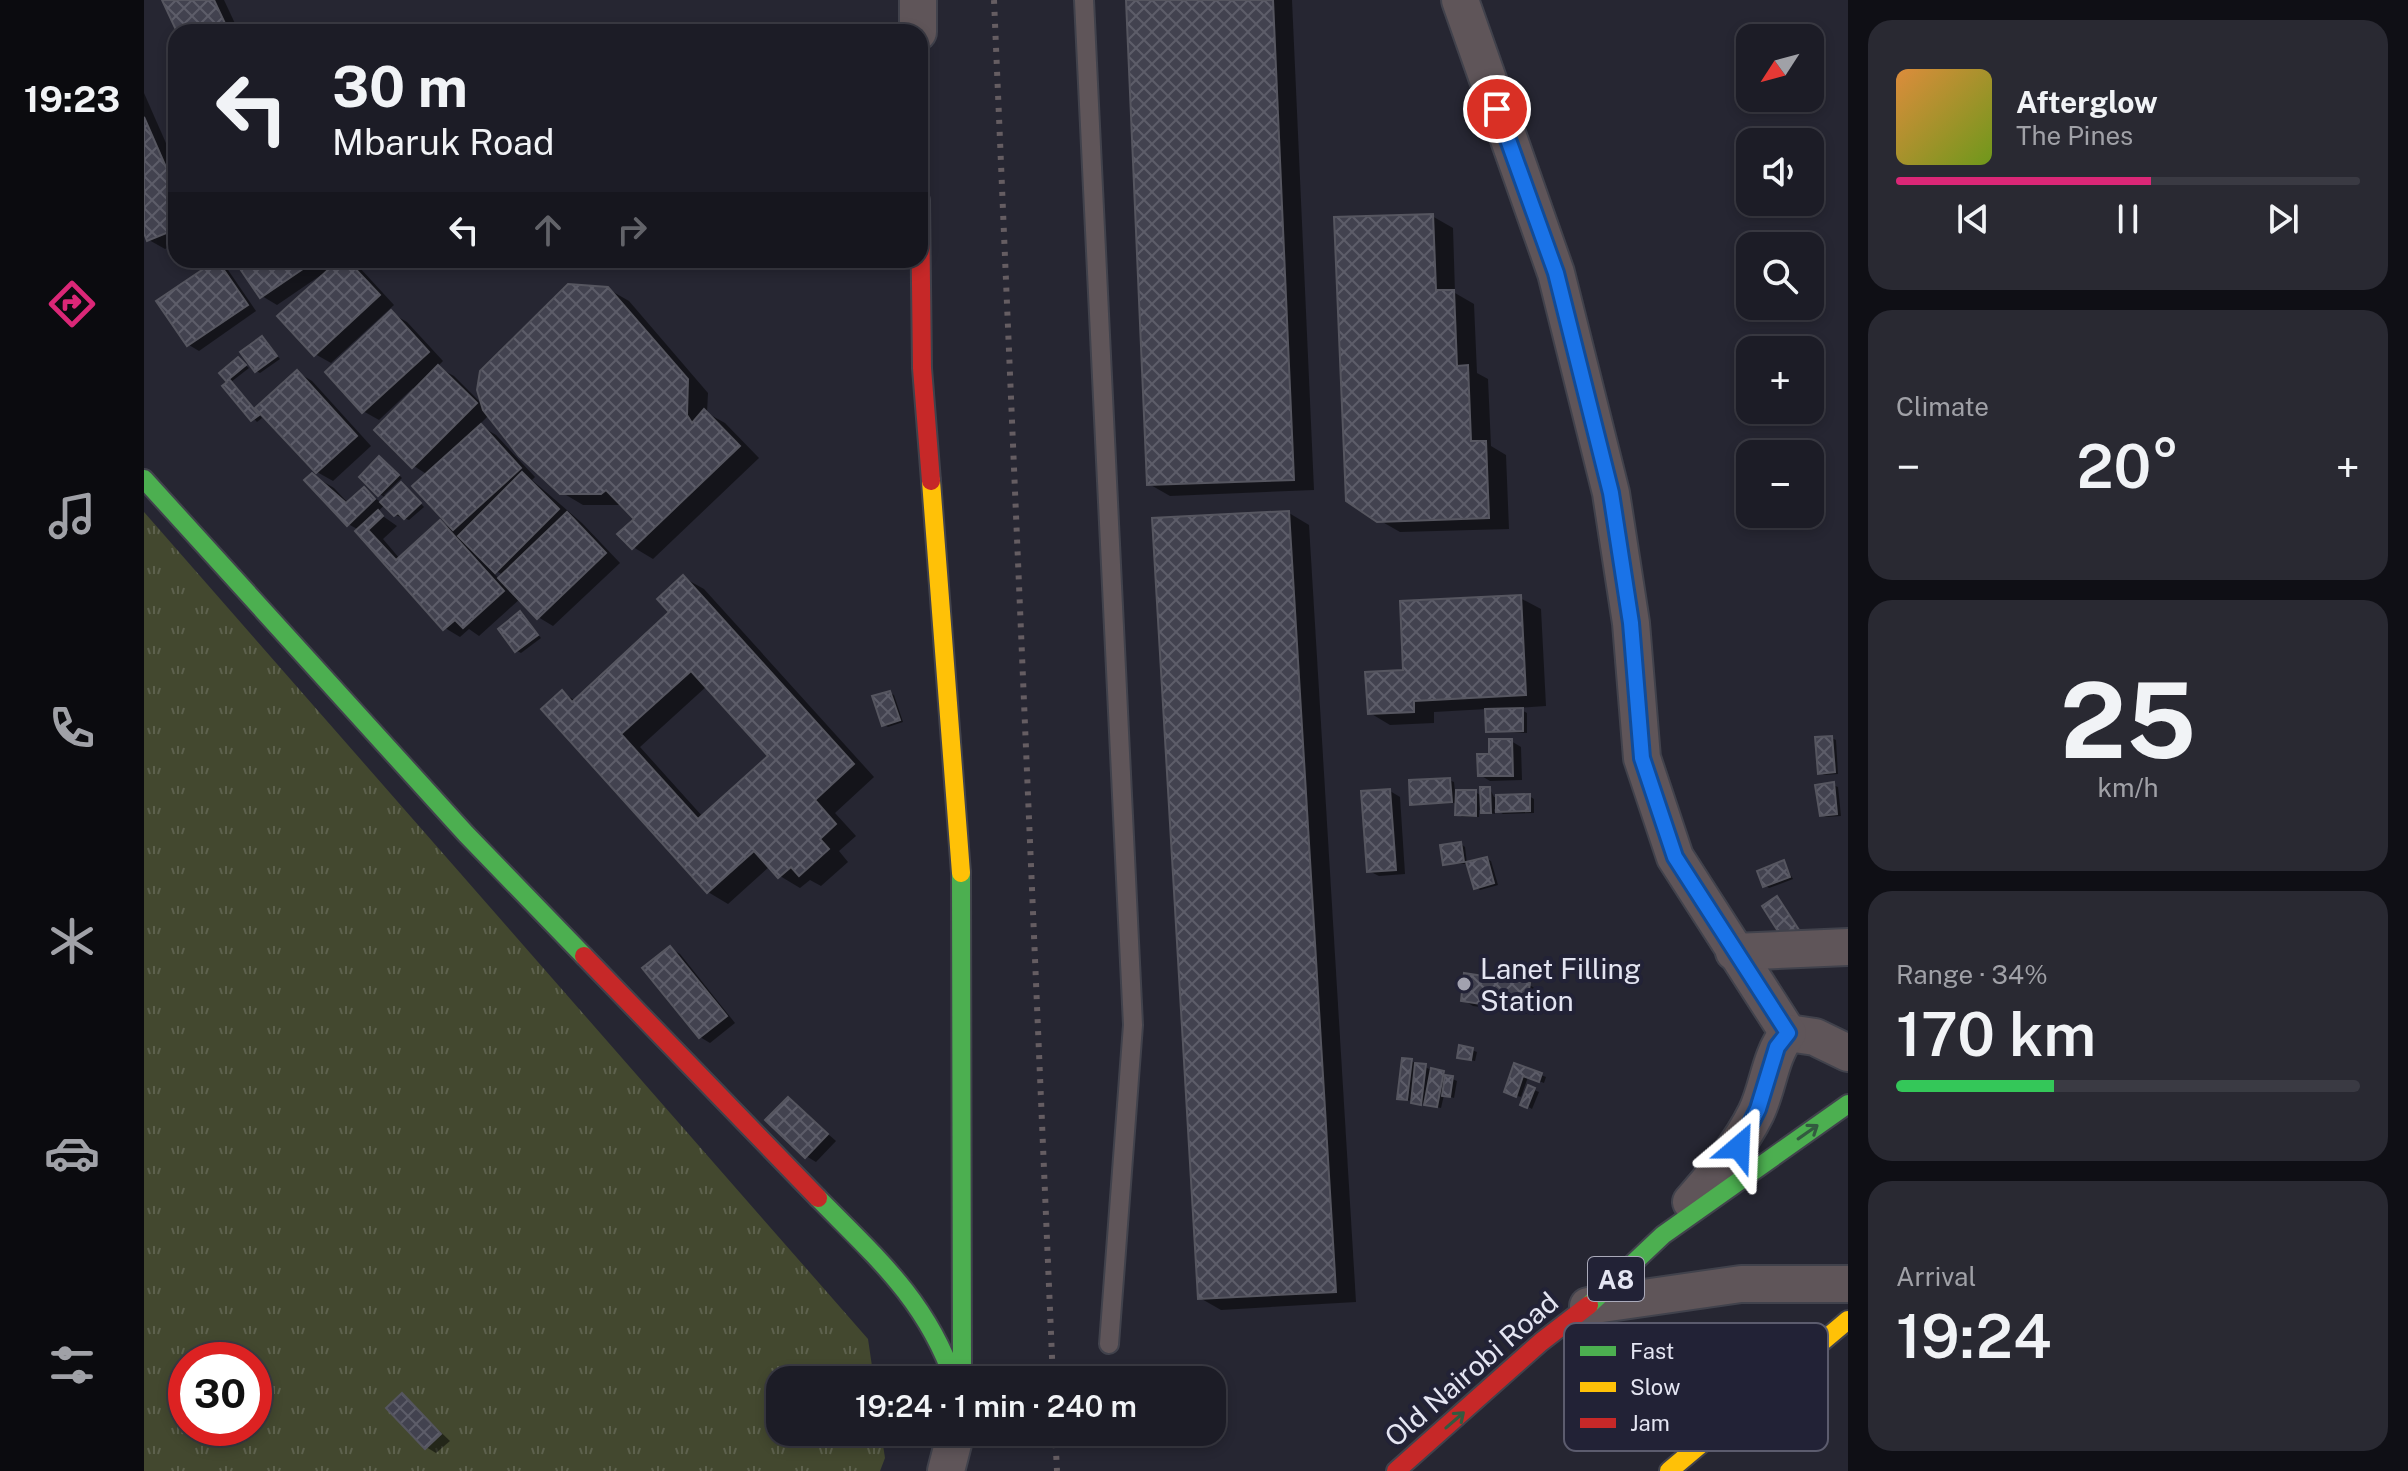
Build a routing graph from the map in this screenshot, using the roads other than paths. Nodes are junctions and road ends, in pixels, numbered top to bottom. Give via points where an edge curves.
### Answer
1 (918, 0) edge
2 (1084, 0) edge
3 (1460, 0) edge
4 (918, 24) edge
5 (921, 268) edge
6 (144, 479) edge
7 (1848, 947) edge
8 (1734, 952) junction
9 (1788, 1033) junction
10 (1848, 1053) edge
11 (1848, 1104) edge
12 (1663, 1235) junction
13 (1848, 1284) edge
14 (1588, 1306) junction
15 (1848, 1320) edge
16 (1566, 1323) edge
17 (1564, 1324) edge
18 (1828, 1337) edge
19 (1109, 1344) dead end
20 (949, 1366) edge
21 (962, 1366) edge
22 (952, 1446) edge
23 (1693, 1451) edge
24 (946, 1471) edge
25 (1396, 1471) edge
26 (1669, 1471) edge

1 - 4 street
2 - 19 lane via 1133,1025
3 - 8 street via 1556,273 1611,493 1631,623 1642,758 1675,857
5 - 21 main road via 922,368 962,887
6 - 20 main road via 466,834 900,1282 940,1340
7 - 8 street
8 - 9 street
9 - 10 street via 1815,1037
9 - 12 street via 1777,1047 1758,1109 1739,1147
12 -> 11 main road, Old Nairobi Road / A8
12 - 14 main road, Old Nairobi Road / A8
13 - 14 street via 1741,1284
16 -> 14 main road, Old Nairobi Road / A8
15 - 18 main road
25 -> 17 main road, Old Nairobi Road / A8
22 - 24 street
23 - 26 main road

